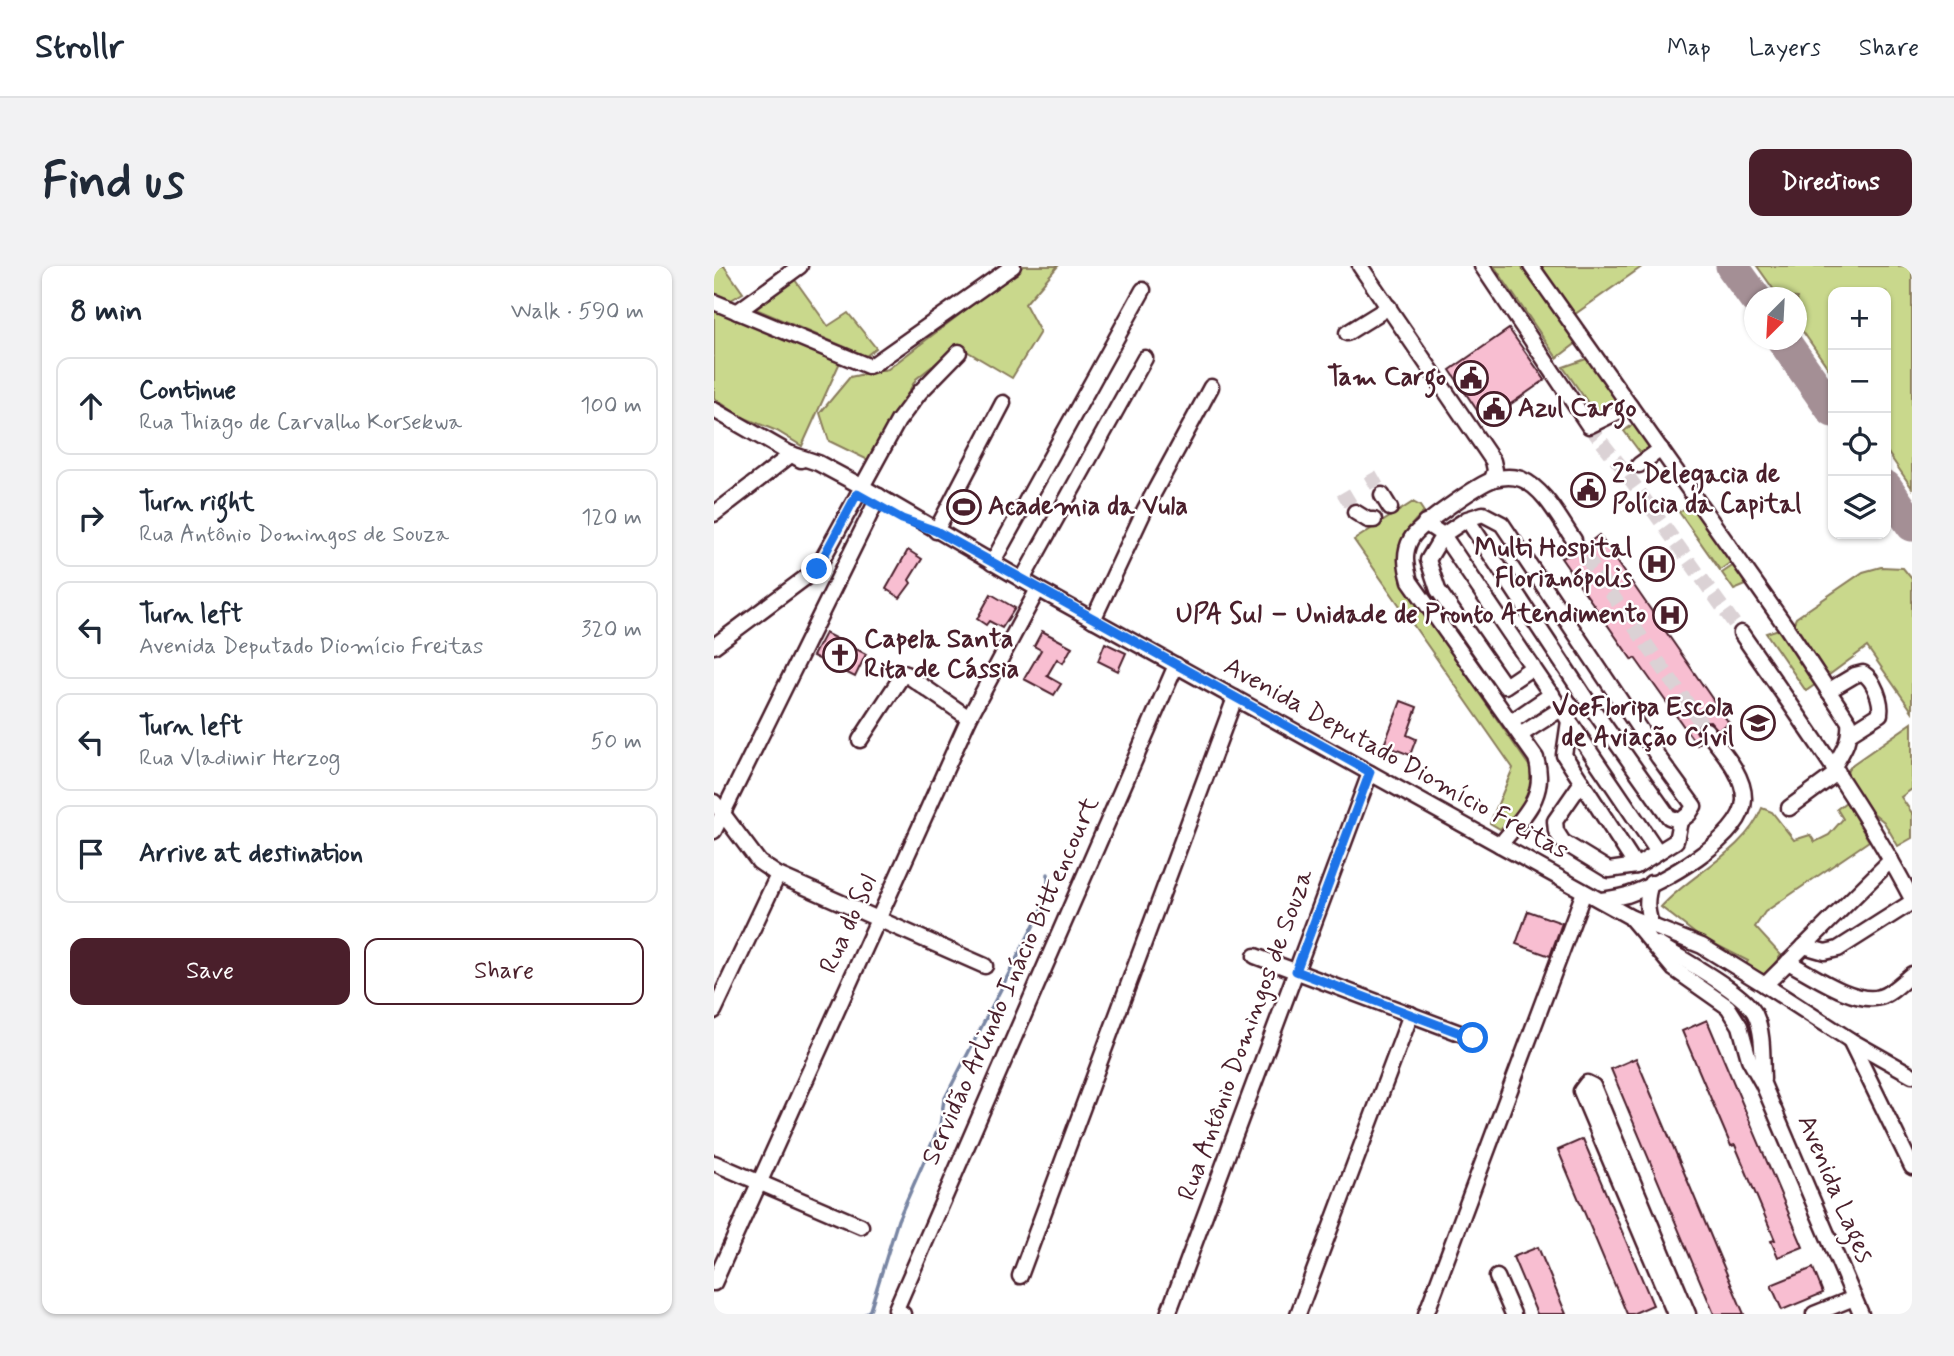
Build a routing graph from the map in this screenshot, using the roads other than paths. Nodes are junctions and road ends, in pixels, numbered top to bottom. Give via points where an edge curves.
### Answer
1 (800, 266) edge
2 (1013, 266) edge
3 (1360, 266) edge
4 (1482, 266) edge
5 (1531, 266) edge
6 (1143, 290) dead end
7 (714, 302) edge
8 (1389, 307) junction
9 (737, 312) junction
10 (1347, 333) dead end
11 (959, 352) dead end
12 (1145, 358) dead end
13 (1211, 387) dead end
14 (1003, 403) dead end
15 (1630, 406) junction
16 (714, 410) edge
17 (1661, 449) junction
18 (793, 455) junction
19 (1639, 465) dead end
20 (1492, 480) junction
21 (859, 490) junction
22 (877, 500) junction
23 (1356, 512) tunnel mouth
24 (714, 514) edge
25 (1467, 519) junction
26 (1374, 520) dead end
27 (1425, 523) junction
28 (936, 531) junction
29 (1443, 535) junction
30 (1574, 540) tunnel mouth
31 (992, 563) junction
32 (817, 569) junction
33 (836, 578) junction
34 (1022, 580) junction
35 (1038, 589) junction
36 (1093, 620) junction
37 (1741, 633) tunnel mouth
38 (714, 646) edge
39 (1176, 665) junction
40 (1533, 667) junction
41 (1828, 691) junction
42 (1552, 694) junction
43 (1235, 698) junction
44 (1565, 715) junction
45 (969, 718) junction
46 (1511, 722) junction
47 (1706, 730) tunnel mouth
48 (1850, 733) junction
49 (1520, 735) junction
50 (860, 740) dead end
51 (1836, 770) junction
52 (1370, 772) junction
53 (1582, 782) junction
54 (718, 808) edge
55 (1788, 808) dead end
56 (1680, 821) junction
57 (714, 831) edge
58 (1500, 845) junction
59 (1658, 852) junction
60 (1891, 860) junction
61 (1636, 866) junction
62 (778, 875) junction
63 (1651, 884) junction
64 (1584, 892) junction
65 (1601, 900) junction
66 (1912, 901) edge
67 (878, 919) junction
68 (1649, 930) junction
69 (1804, 946) junction
70 (1255, 956) dead end
71 (1788, 962) junction
72 (985, 966) dead end
73 (1296, 971) junction
74 (1912, 974) edge
75 (1765, 985) junction
76 (714, 1011) edge
77 (1410, 1014) junction
78 (1473, 1038) dead end
79 (1850, 1040) junction
80 (1872, 1052) junction
81 (1863, 1065) junction
82 (1912, 1075) edge
83 (714, 1163) edge
84 (1912, 1167) edge
85 (759, 1183) junction
86 (861, 1226) dead end
87 (1020, 1276) dead end
88 (1497, 1277) dead end
89 (714, 1283) edge
90 (1854, 1298) junction
91 (903, 1314) edge
92 (1168, 1314) edge
93 (1298, 1314) edge
94 (1426, 1314) edge
95 (1513, 1314) edge
96 (1675, 1314) edge
97 (1688, 1314) edge
98 (1814, 1314) edge
99 (1861, 1314) edge

1 - 9 street
2 - 9 street via 874,365
3 - 8 street
4 - 15 street via 1588,426
5 - 15 street
6 - 31 street
7 - 9 street
8 - 10 street
8 - 20 street via 1493,461
11 - 21 street via 910,404
12 - 34 street
13 - 36 street via 1145,509
14 - 28 street
15 - 17 street
16 - 18 street, Avenida Deputado Diomício Freitas
17 - 19 street
17 - 41 street
18 - 21 street, Avenida Deputado Diomício Freitas via 818,463
18 - 24 street
20 - 27 street
20 - 30 street via 1507,477 1533,486
21 - 22 street, Avenida Deputado Diomício Freitas
21 - 32 street
22 - 28 street, Avenida Deputado Diomício Freitas via 902,519
22 - 33 street
23 - 26 street
25 - 29 street
25 - 56 street via 1592,708 1670,817
25 - 56 street via 1483,514 1502,524 1694,806
27 - 29 street
27 - 46 street via 1406,552 1410,581
28 - 31 street, Avenida Deputado Diomício Freitas
29 - 40 street
29 - 40 street via 1428,560 1438,590 1505,686
31 - 34 street, Avenida Deputado Diomício Freitas
32 - 33 street
32 - 38 street
33 - 54 street
34 - 35 street, Avenida Deputado Diomício Freitas
35 - 36 street, Avenida Deputado Diomício Freitas
35 - 45 street, Rua do Sol
36 - 39 street, Avenida Deputado Diomício Freitas
37 - 51 street
39 - 43 street, Avenida Deputado Diomício Freitas
39 - 91 street, Servidão Arlindo Inácio Bittencourt via 896,1309
40 - 42 street
41 - 48 street via 1849,722
41 - 48 street via 1855,675 1869,677 1881,705 1880,714
42 - 44 street
42 - 46 street
43 - 52 street, Avenida Deputado Diomício Freitas
43 - 87 street
44 - 49 street
44 - 53 street via 1564,755
44 - 59 street
45 - 50 street via 904,673
45 - 67 street, Rua do Sol
46 - 49 street
47 - 63 street via 1742,785 1741,814 1718,841 1683,868
48 - 51 street
49 - 58 street via 1536,758 1540,788
51 - 55 street
51 - 60 street
52 - 58 street, Avenida Deputado Diomício Freitas
52 - 73 street, Rua Antônio Domingos de Souza
53 - 61 street
53 - 61 street via 1555,821 1563,842 1609,870
54 - 57 street
54 - 62 street via 759,862
56 - 59 street via 1676,841
58 - 64 street, Avenida Deputado Diomício Freitas
59 - 61 street
60 - 66 street
60 - 69 street
62 - 67 street
62 - 76 street
63 - 65 street
63 - 68 street via 1646,898
64 - 65 street, Avenida Deputado Diomício Freitas
64 - 94 street
65 - 68 street
66 - 69 street via 1838,949 1825,952
67 - 72 street
67 - 85 street, Rua do Sol
68 - 75 street via 1702,946
68 - 90 street, Avenida Lages via 1674,969 1728,1007 1740,1026 1749,1059
69 - 71 street
70 - 73 street
71 - 74 street via 1867,998 1882,997
71 - 75 street
73 - 77 street
73 - 92 street, Rua Antônio Domingos de Souza
75 - 79 street
77 - 78 street
77 - 93 street
79 - 80 street
79 - 81 street
80 - 81 street
80 - 82 street
81 - 84 street
83 - 85 street
85 - 86 street
85 - 89 street, Rua do Sol
88 - 95 street
90 - 98 street
90 - 99 street, Avenida Lages
96 - 97 street via 1581,1091 1587,1083 1593,1086

